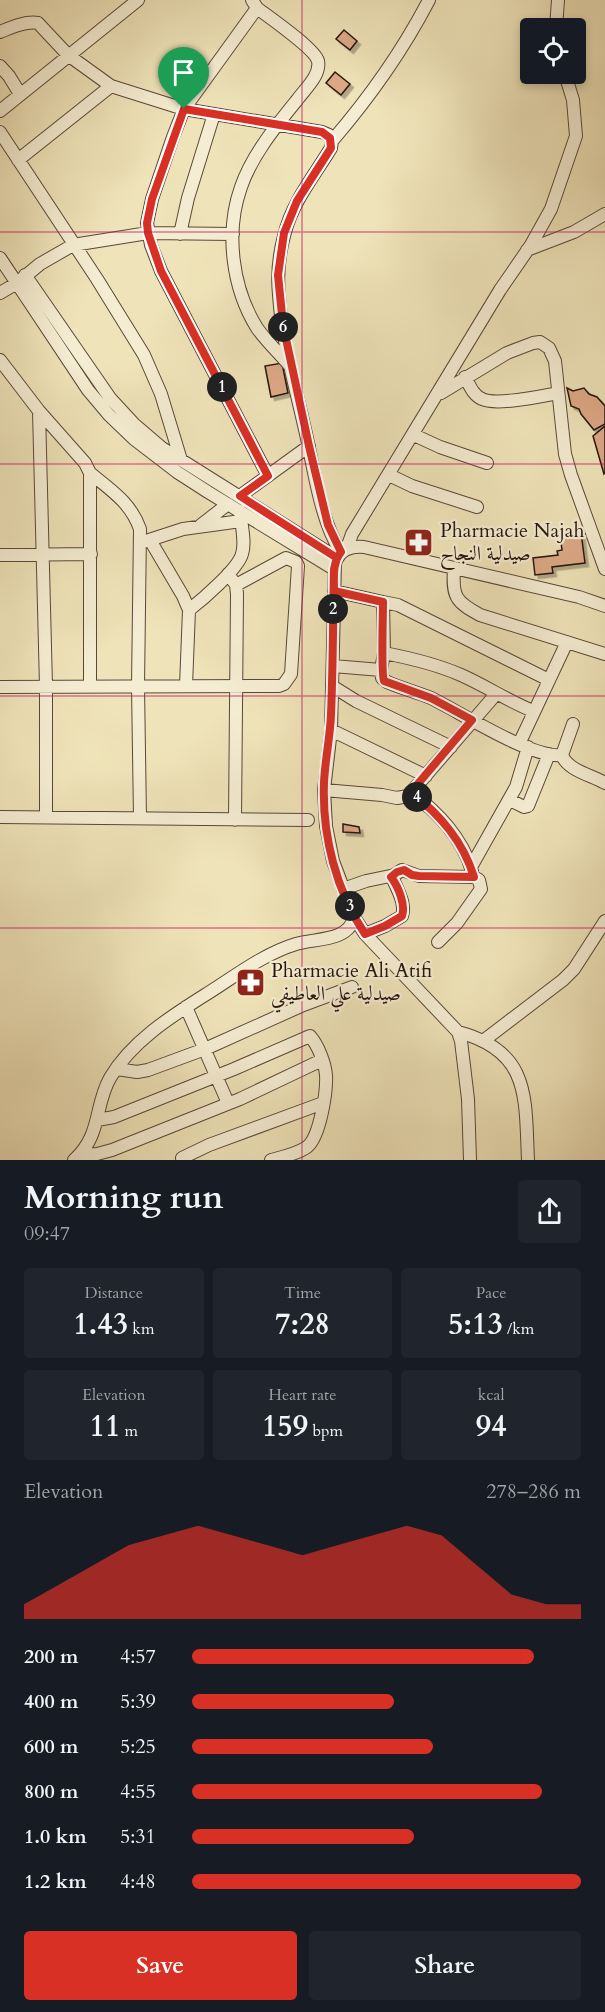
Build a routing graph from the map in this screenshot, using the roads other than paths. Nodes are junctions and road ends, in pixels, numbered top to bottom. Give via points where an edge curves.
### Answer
1 (138, 0) edge
2 (429, 0) edge
3 (558, 0) edge
4 (254, 4) edge
5 (557, 18) edge
6 (0, 32) edge
7 (68, 55) junction
8 (0, 66) edge
9 (568, 84) edge
10 (111, 86) junction
11 (20, 94) junction
12 (184, 109) junction
13 (0, 111) edge
14 (214, 114) junction
15 (278, 124) junction
16 (0, 132) edge
17 (332, 141) junction
18 (18, 160) junction
19 (605, 214) edge
20 (148, 233) junction
21 (180, 234) junction
22 (233, 234) junction
23 (73, 246) junction
24 (527, 250) junction
25 (0, 258) edge
26 (21, 279) junction
27 (0, 293) edge
28 (0, 360) edge
29 (291, 367) junction
30 (465, 377) junction
31 (558, 393) junction
32 (437, 395) junction
33 (39, 411) junction
34 (414, 435) junction
35 (309, 446) junction
36 (181, 460) junction
37 (487, 463) dead end
38 (90, 473) junction
39 (389, 475) junction
40 (268, 476) junction
41 (240, 496) junction
42 (228, 504) junction
43 (477, 507) dead end
44 (240, 516) junction
45 (201, 525) junction
46 (146, 541) junction
47 (91, 554) junction
48 (0, 555) edge
49 (41, 555) junction
50 (340, 557) junction
51 (454, 569) junction
52 (605, 569) edge
53 (228, 574) junction
54 (236, 585) junction
55 (334, 591) junction
56 (383, 602) junction
57 (605, 606) edge
58 (189, 610) junction
59 (567, 642) junction
60 (384, 653) junction
61 (605, 654) edge
62 (333, 666) junction
63 (381, 670) junction
64 (549, 680) junction
65 (90, 686) junction
66 (138, 686) junction
67 (186, 686) junction
68 (332, 686) junction
69 (0, 687) edge
70 (45, 687) junction
71 (236, 687) junction
72 (496, 694) junction
73 (533, 711) junction
74 (472, 720) junction
75 (573, 724) dead end
76 (331, 730) junction
77 (524, 746) junction
78 (451, 747) junction
79 (549, 754) junction
80 (562, 755) junction
81 (426, 776) junction
82 (605, 783) edge
83 (324, 790) junction
84 (411, 792) junction
85 (510, 800) junction
86 (0, 817) edge
87 (46, 817) junction
88 (140, 818) junction
89 (236, 820) junction
90 (308, 820) dead end
91 (472, 872) junction
92 (391, 877) junction
93 (343, 889) junction
94 (354, 917) junction
95 (605, 921) edge
96 (365, 934) junction
97 (438, 942) dead end
98 (352, 987) dead end
99 (186, 1007) junction
100 (458, 1032) junction
101 (483, 1041) junction
102 (205, 1050) junction
103 (322, 1060) junction
104 (117, 1069) junction
105 (217, 1076) junction
106 (228, 1103) junction
107 (323, 1103) junction
108 (97, 1120) junction
109 (76, 1157) edge
110 (180, 1159) edge
111 (272, 1160) edge
112 (470, 1160) edge
113 (528, 1160) edge

1 - 7 street
2 - 17 street via 391,63
3 - 5 street
4 - 12 street
4 - 15 street via 307,47 319,63 317,74
6 - 7 street via 39,23
7 - 10 street
7 - 11 street
8 - 11 street
9 - 24 street via 576,136 551,209
10 - 12 street
10 - 18 street
11 - 13 street
12 - 14 street
12 - 20 street via 152,199
14 - 15 street
14 - 21 street
15 - 17 street via 325,132
15 - 22 street via 241,186
16 - 18 street
17 - 29 street via 297,201 280,252 279,297
18 - 23 street
19 - 24 street via 574,232
20 - 21 street
20 - 23 street
20 - 40 street via 161,271
21 - 22 street
22 - 29 street via 233,258 248,308 257,327
23 - 26 street
23 - 36 street via 144,355 161,394
24 - 32 street
25 - 26 street
26 - 27 street
26 - 36 street via 110,398 141,430
26 - 42 street via 88,390 109,415 177,472
28 - 33 street
29 - 35 street
30 - 31 street via 475,394 487,401
30 - 31 street via 517,348 540,342 553,353
30 - 32 street
31 - 52 street via 571,475
32 - 34 street
33 - 38 street
33 - 49 street
34 - 37 street
34 - 39 street
35 - 40 street
35 - 50 street
36 - 41 street
38 - 46 street via 131,509
38 - 47 street
39 - 43 street
39 - 50 street
40 - 41 street
41 - 50 street
42 - 44 street
42 - 45 street
44 - 45 street
44 - 50 street
44 - 53 street via 243,552
45 - 46 street
46 - 58 street
46 - 66 street
47 - 49 street
47 - 65 street
48 - 49 street
49 - 70 street
50 - 51 street via 364,547
50 - 55 street
51 - 57 street
51 - 59 street via 453,592 461,604 480,615
53 - 54 street
53 - 58 street
54 - 71 street
54 - 71 street via 286,558 298,566 289,679 279,686
55 - 56 street
55 - 62 street
56 - 60 street
56 - 64 street via 398,605
58 - 67 street
59 - 61 street
59 - 64 street
60 - 63 street
60 - 72 street via 462,675
62 - 63 street
62 - 68 street
63 - 74 street via 387,682 431,698
64 - 73 street
65 - 66 street
65 - 70 street
66 - 67 street
66 - 88 street
67 - 71 street
68 - 76 street
68 - 78 street
69 - 70 street
70 - 87 street
71 - 89 street
72 - 73 street
72 - 74 street
73 - 77 street
74 - 77 street
74 - 78 street
75 - 80 street
76 - 81 street
76 - 83 street
77 - 79 street
77 - 85 street via 520,779
78 - 81 street
79 - 80 street
79 - 85 street via 528,806
80 - 82 street via 567,765
81 - 84 street
83 - 84 street via 397,798
83 - 93 street via 329,843
84 - 91 street via 455,836
85 - 91 street
86 - 87 street
87 - 88 street
88 - 89 street
89 - 90 street
91 - 92 street via 419,876 402,870
91 - 97 street via 482,889
92 - 93 street
92 - 96 street via 403,913 398,920
93 - 94 street
94 - 96 street
94 - 99 street via 340,935 294,945 267,956
95 - 101 street via 581,960 563,980
96 - 100 street
98 - 102 street
99 - 102 street
99 - 104 street via 157,1027
100 - 101 street
100 - 112 street via 468,1098
101 - 113 street via 504,1056 522,1085
102 - 104 street via 148,1070
102 - 105 street
103 - 105 street via 312,1039 306,1036
103 - 106 street
103 - 107 street via 326,1076
104 - 108 street via 107,1084
105 - 106 street
105 - 108 street
106 - 109 street via 102,1153
107 - 110 street
107 - 111 street via 316,1133 307,1147
108 - 109 street via 90,1140

